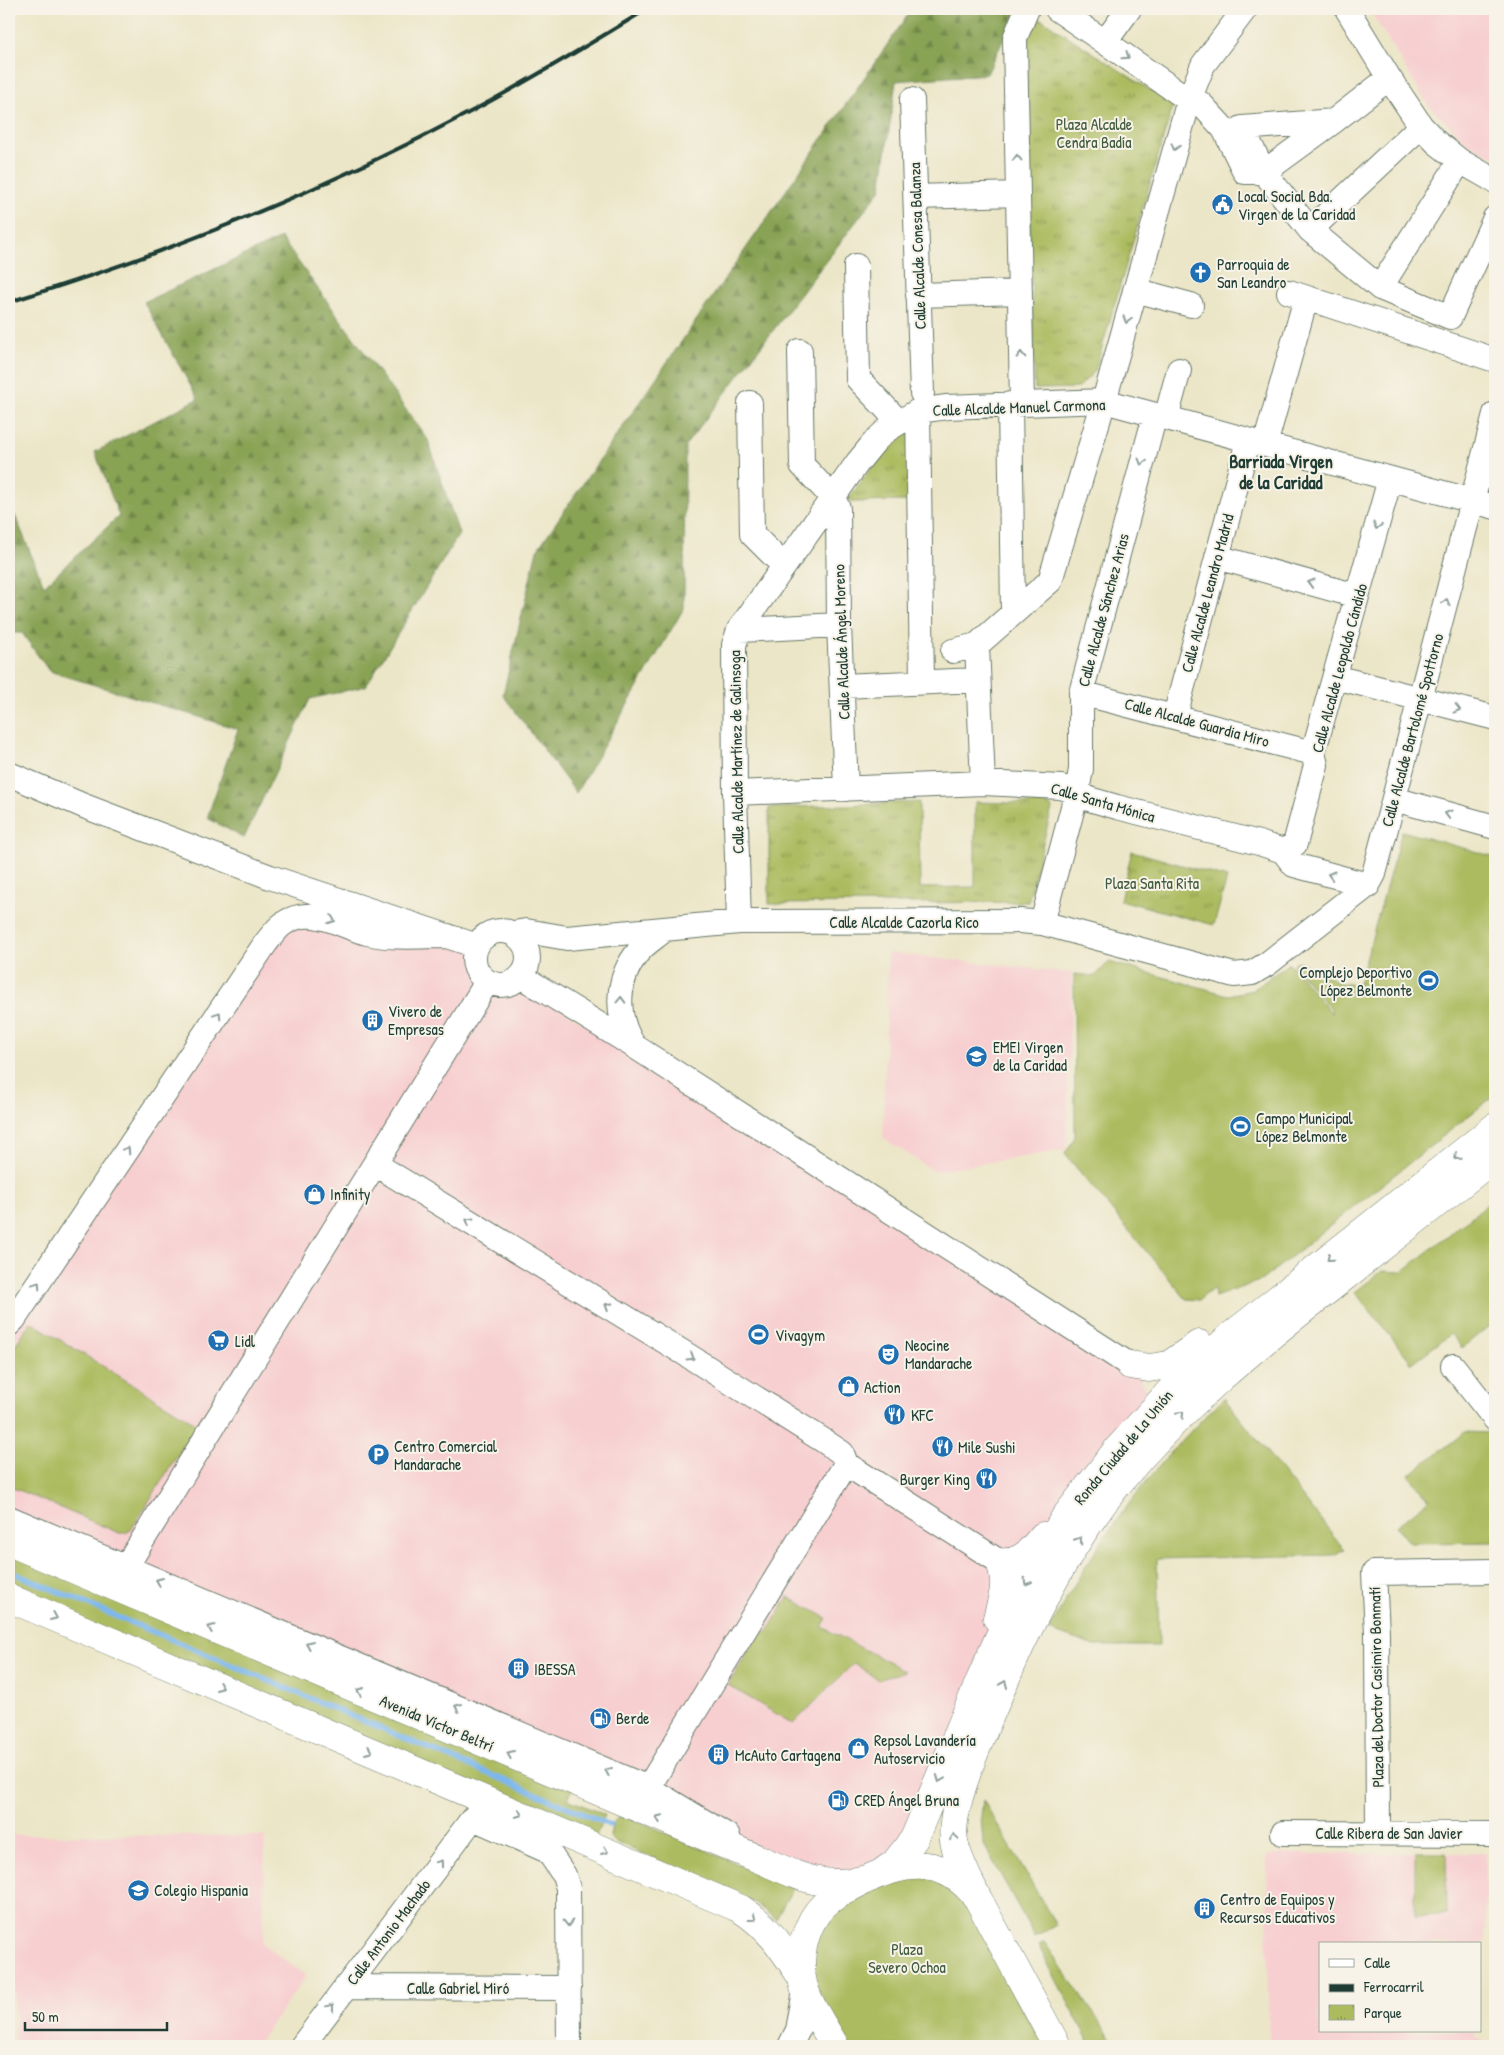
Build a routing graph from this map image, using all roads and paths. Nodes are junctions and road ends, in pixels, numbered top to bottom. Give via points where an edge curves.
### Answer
1 (1027, 9) edge
2 (1057, 9) edge
3 (1129, 9) edge
4 (1245, 9) edge
5 (1347, 9) edge
6 (1105, 42) junction
7 (1389, 78) junction
8 (912, 100) dead end
9 (1195, 102) junction
10 (1334, 121) junction
11 (1422, 126) junction
12 (1460, 161) junction
13 (1264, 172) junction
14 (1495, 181) edge
15 (1018, 194) junction
16 (916, 197) junction
17 (1495, 218) edge
18 (1310, 230) junction
19 (856, 266) dead end
20 (1380, 288) junction
21 (1135, 290) junction
22 (1020, 292) junction
23 (918, 296) junction
24 (1191, 305) dead end
25 (800, 351) dead end
26 (1495, 360) edge
27 (1179, 370) dead end
28 (1104, 401) junction
29 (750, 403) dead end
30 (1016, 404) junction
31 (913, 408) junction
32 (1160, 417) junction
33 (1494, 425) edge
34 (1256, 443) junction
35 (1390, 479) junction
36 (833, 498) junction
37 (1472, 501) junction
38 (1495, 507) edge
39 (1217, 557) junction
40 (784, 566) junction
41 (1358, 596) junction
42 (1013, 611) junction
43 (839, 625) junction
44 (739, 630) junction
45 (977, 644) junction
46 (953, 651) dead end
47 (1335, 678) junction
48 (978, 680) junction
49 (922, 682) junction
50 (842, 686) junction
51 (1081, 693) junction
52 (1419, 700) junction
53 (1175, 716) junction
54 (1495, 718) edge
55 (1313, 753) junction
56 (9, 774) edge
57 (983, 783) junction
58 (846, 789) junction
59 (1077, 792) junction
60 (735, 793) junction
61 (1394, 799) junction
62 (1495, 827) edge
63 (1289, 858) junction
64 (1368, 885) junction
65 (739, 922) junction
66 (1042, 923) junction
67 (664, 930) junction
68 (514, 934) junction
69 (448, 936) junction
70 (567, 938) junction
71 (477, 946) junction
72 (525, 969) junction
73 (487, 982) junction
74 (634, 1046) junction
75 (1495, 1127) edge
76 (1495, 1157) edge
77 (375, 1164) junction
78 (1271, 1304) junction
79 (9, 1324) edge
80 (1130, 1365) junction
81 (1453, 1366) dead end
82 (1495, 1419) edge
83 (1141, 1422) junction
84 (846, 1464) junction
85 (1091, 1482) junction
86 (9, 1518) edge
87 (9, 1542) edge
88 (1000, 1562) junction
89 (126, 1568) junction
90 (1495, 1571) edge
91 (9, 1598) edge
92 (981, 1678) junction
93 (648, 1788) junction
94 (1378, 1832) junction
95 (1283, 1833) dead end
96 (1495, 1834) edge
97 (787, 1872) junction
98 (877, 1875) junction
99 (978, 1898) junction
100 (803, 1984) junction
101 (346, 1987) junction
102 (569, 1988) junction
103 (302, 2046) edge
104 (570, 2046) edge
105 (790, 2046) edge
106 (835, 2046) edge
107 (1058, 2046) edge

15 -> 1 street via 1015,38
2 - 6 street
3 - 6 street
4 - 9 street via 1203,65
5 - 7 street
6 -> 9 street
7 - 10 street
7 - 11 street
8 - 16 street, Calle Alcalde Conesa Balanza
9 - 13 street via 1224,129 1245,172
9 -> 21 street
10 - 13 street
10 - 13 street via 1242,128
11 - 12 street
11 - 18 street
12 - 14 street
12 - 20 street
13 - 18 street
15 - 16 street
15 - 22 street
16 - 23 street, Calle Alcalde Conesa Balanza
17 - 20 street via 1450,317
18 - 20 street
19 - 31 street via 858,379
21 - 24 street
21 -> 28 street
22 - 23 street
30 -> 22 street
23 - 31 street, Calle Alcalde Conesa Balanza
25 - 36 street via 802,465
26 - 34 street, Calle Alcalde Leandro Madrid via 1298,295
27 - 32 street, Calle Alcalde Sánchez Arias
28 - 30 street, Calle Alcalde Manuel Carmona
28 - 32 street, Calle Alcalde Manuel Carmona
28 - 42 street via 1050,581
29 - 40 street via 752,534
30 - 31 street, Calle Alcalde Manuel Carmona
30 - 42 street
31 - 36 street, Calle Alcalde Martínez de Galinsoga via 876,440
31 - 49 street, Calle Alcalde Conesa Balanza
32 - 34 street, Calle Alcalde Manuel Carmona
32 -> 51 street, Calle Alcalde Sánchez Arias
33 - 37 street, Calle Alcalde Bartolomé Spottorno
34 - 35 street, Calle Alcalde Manuel Carmona
34 - 39 street, Calle Alcalde Leandro Madrid
35 - 37 street, Calle Alcalde Manuel Carmona
35 -> 41 street, Calle Alcalde Leopoldo Cándido
36 - 40 street, Calle Alcalde Martínez de Galinsoga
36 - 43 street, Calle Alcalde Ángel Moreno via 838,508
37 - 38 street, Calle Alcalde Manuel Carmona
52 -> 37 street, Calle Alcalde Bartolomé Spottorno
41 -> 39 street
39 - 53 street, Calle Alcalde Leandro Madrid
40 - 44 street, Calle Alcalde Martínez de Galinsoga
41 - 47 street, Calle Alcalde Leopoldo Cándido
42 - 45 street
43 - 44 street
43 - 50 street, Calle Alcalde Ángel Moreno
44 - 60 street, Calle Alcalde Martínez de Galinsoga via 734,645
45 - 46 street
45 - 48 street
47 - 52 street
47 - 55 street, Calle Alcalde Leopoldo Cándido
48 - 49 street
48 - 57 street
49 - 50 street
50 - 58 street, Calle Alcalde Ángel Moreno
51 - 53 street, Calle Alcalde Guardia Miro
51 - 59 street, Calle Alcalde Sánchez Arias via 1081,768
52 -> 54 street
52 - 61 street, Calle Alcalde Bartolomé Spottorno
53 - 55 street, Calle Alcalde Guardia Miro
55 - 63 street, Calle Alcalde Leopoldo Cándido via 1316,765
56 - 69 street via 234,864
57 - 58 street, Calle Santa Mónica
57 - 59 street, Calle Santa Mónica via 1062,787
58 - 60 street, Calle Santa Mónica
59 - 63 street, Calle Santa Mónica via 1117,807 1259,843
59 - 66 street, Calle Alcalde Sánchez Arias
60 - 65 street, Calle Alcalde Martínez de Galinsoga
62 -> 61 street
61 - 64 street, Calle Alcalde Bartolomé Spottorno
64 -> 63 street, Calle Santa Mónica
64 - 66 street, Calle Alcalde Cazorla Rico via 1252,973 1234,975
65 - 66 street, Calle Alcalde Cazorla Rico
65 - 67 street, Calle Alcalde Cazorla Rico
67 - 70 street, Calle Alcalde Cazorla Rico
74 -> 67 street via 622,1022 622,986 639,951
68 - 70 street via 526,931
68 - 71 street via 496,931
68 - 72 street via 527,949
69 - 71 street
79 -> 69 street via 265,944 283,924 303,916 323,917 367,933 397,937
70 - 72 street
71 - 73 street via 474,962
72 - 73 street via 508,985
72 - 74 street
73 - 77 street
74 - 80 street
75 -> 78 main road, Ronda Ciudad de La Unión
99 -> 76 main road, Ronda Ciudad de La Unión via 954,1839 957,1803 980,1740 1027,1633 1068,1558 1099,1510 1158,1438 1232,1366
77 - 84 street via 835,1448 842,1453
77 - 89 street
78 - 80 main road via 1194,1347 1169,1365 1149,1368
78 - 83 main road, Ronda Ciudad de La Unión via 1194,1368
80 - 83 main road via 1146,1390 1147,1403
81 - 82 street
83 - 85 main road, Ronda Ciudad de La Unión
84 - 88 street
84 - 93 street
85 - 88 main road via 1024,1556 1012,1563
85 -> 92 main road, Ronda Ciudad de La Unión via 1065,1517 1032,1573 1000,1633
86 - 89 street
97 -> 87 main road, Avenida Víctor Beltrí
88 - 92 main road via 1005,1587
93 -> 89 street
90 - 94 street, Plaza del Doctor Casimiro Bonmatí via 1374,1573
91 -> 100 main road via 741,1909 774,1937
92 -> 98 main road, Ronda Ciudad de La Unión via 914,1839 895,1863
93 - 97 street
94 - 95 street, Calle Ribera de San Javier
94 - 96 street, Calle Ribera de San Javier
97 - 98 main road, Avenida Víctor Beltrí via 832,1884 850,1883
98 - 99 main road via 915,1866 936,1868 960,1878
98 - 100 main road via 835,1896 814,1919 803,1949
99 - 107 main road
100 - 105 street via 798,2030
100 - 106 main road
101 - 102 street, Calle Gabriel Miró
101 -> 102 street, Calle Antonio Machado via 474,1818 548,1851 564,1875 568,1888
103 -> 101 street, Calle Antonio Machado
102 - 104 street

